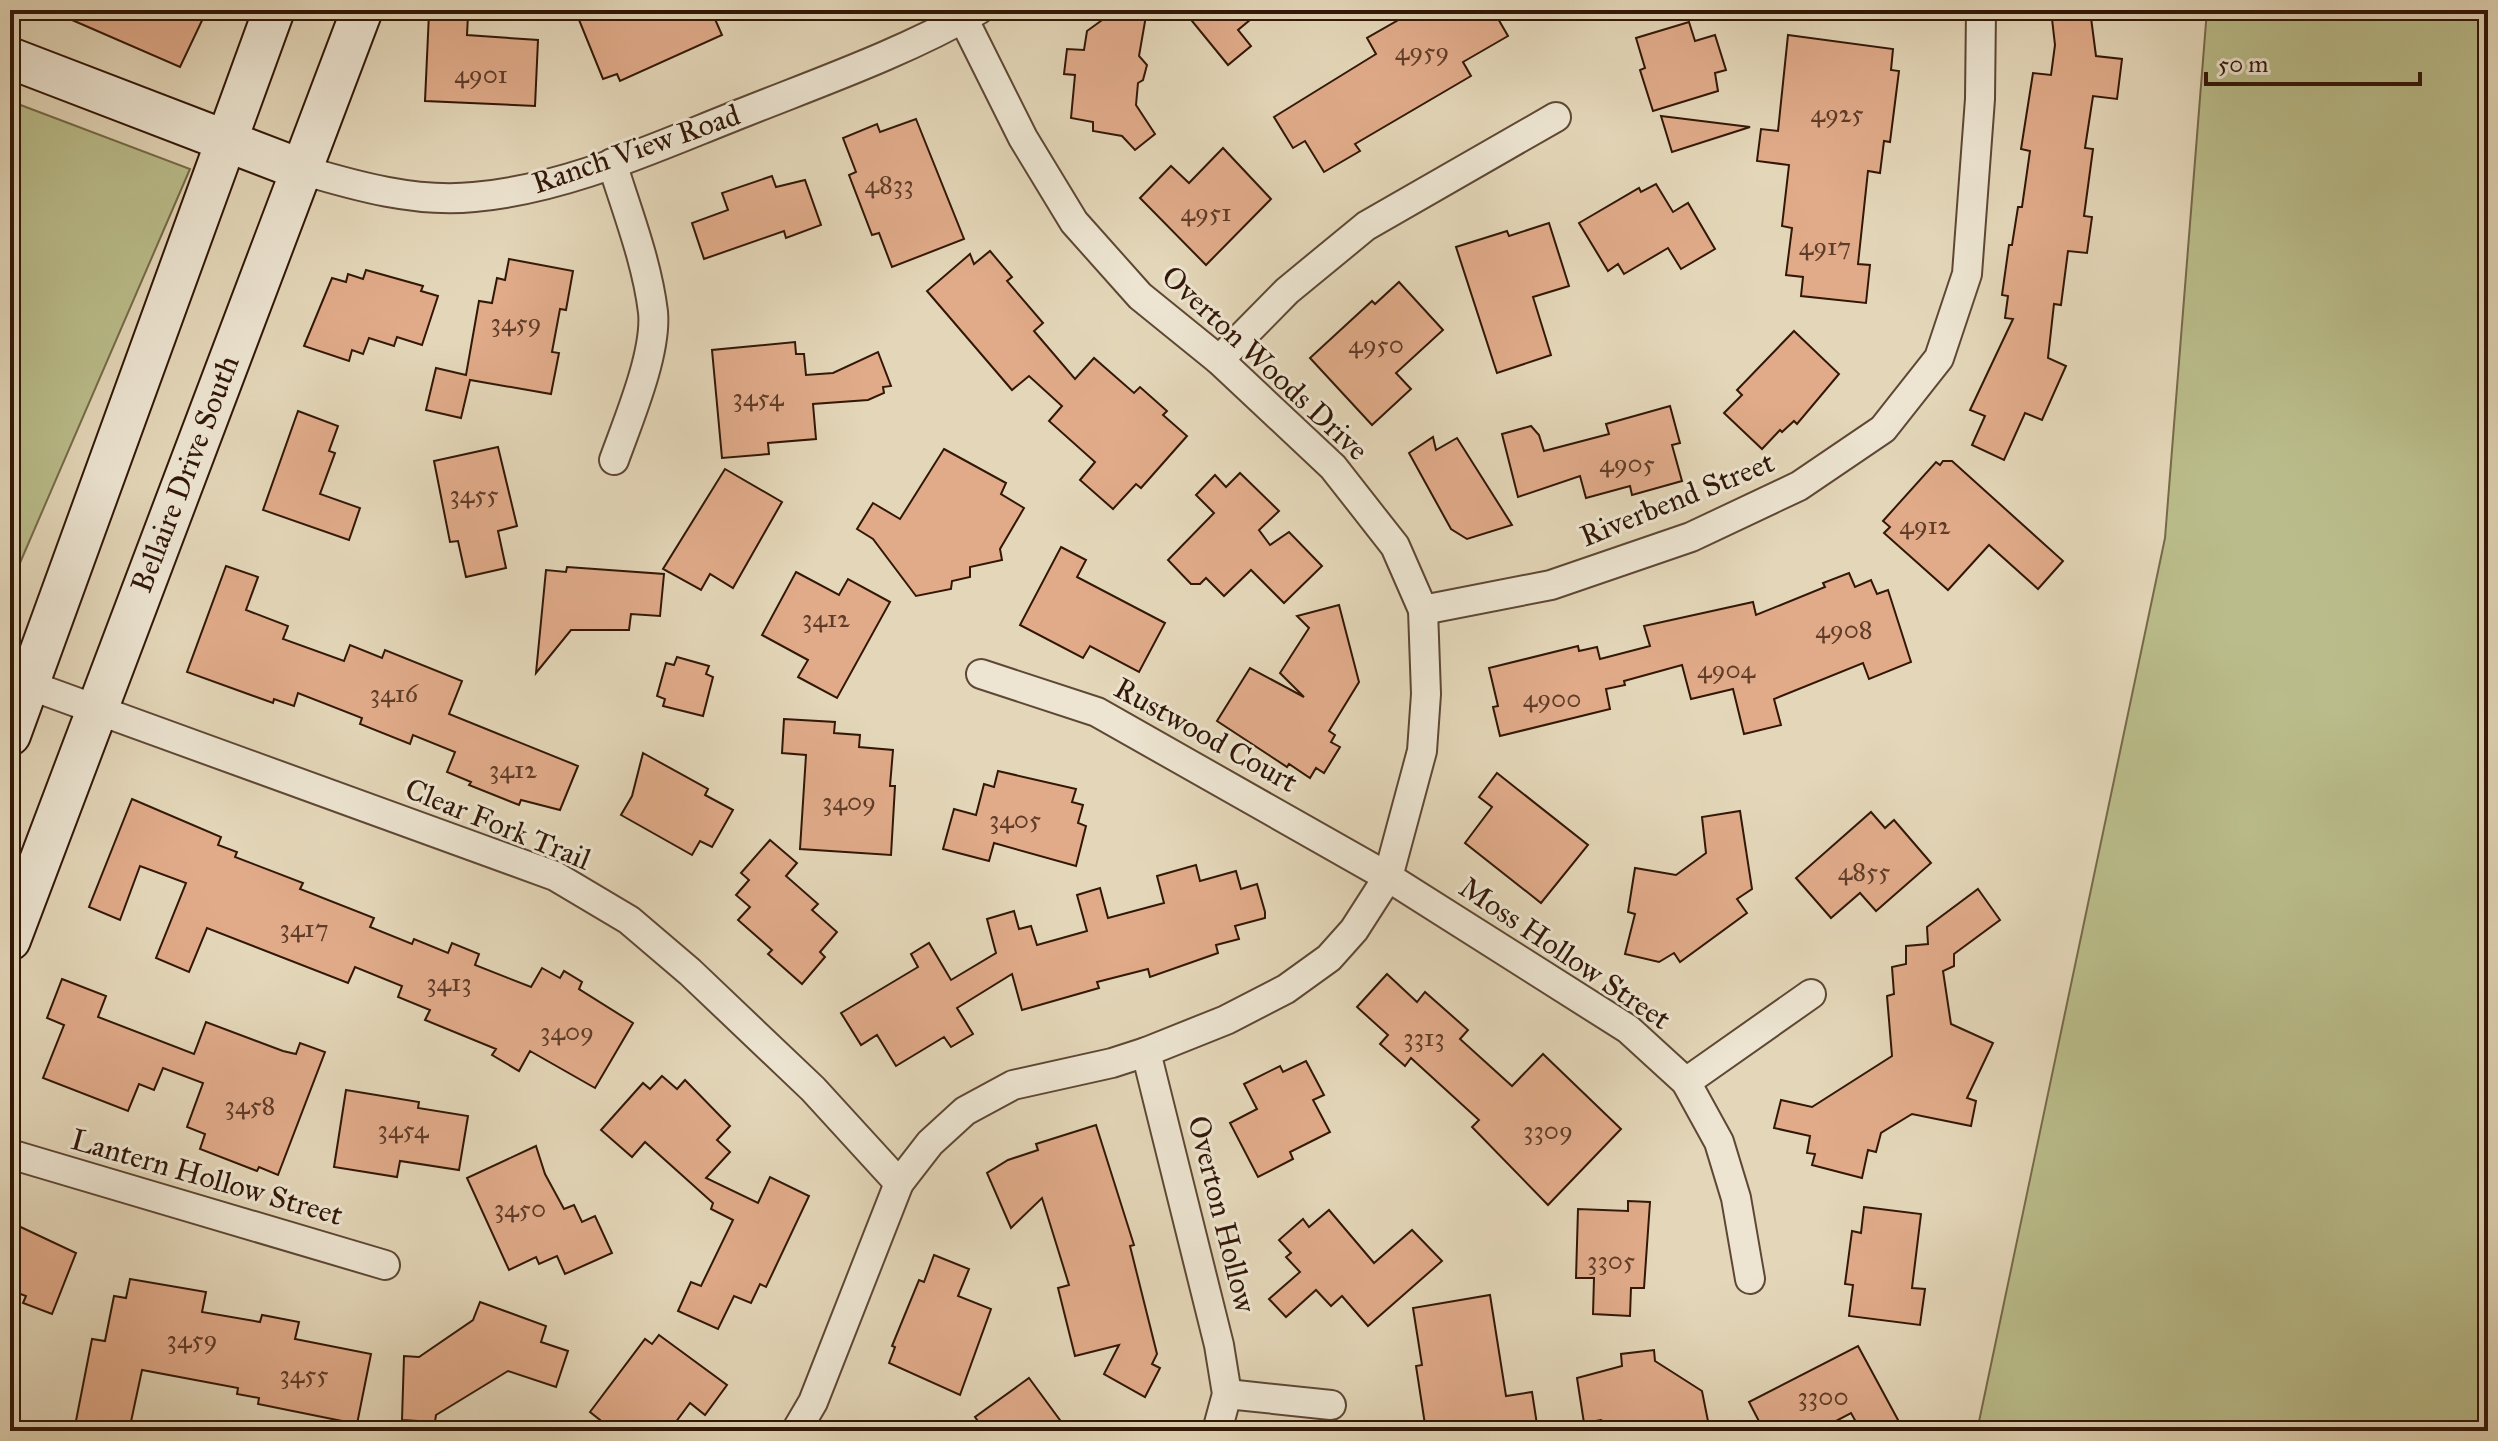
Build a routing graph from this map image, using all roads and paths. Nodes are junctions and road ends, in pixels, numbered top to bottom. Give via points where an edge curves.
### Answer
1 (274, 10) edge
2 (362, 10) edge
3 (1981, 10) edge
4 (970, 14) edge
5 (10, 58) edge
6 (1556, 117) dead end
7 (228, 140) junction
8 (612, 163) junction
9 (302, 170) junction
10 (1219, 360) junction
11 (614, 460) dead end
12 (1423, 610) junction
13 (981, 674) dead end
14 (29, 685) junction
15 (94, 710) junction
16 (10, 735) edge
17 (1388, 877) junction
18 (10, 940) edge
19 (1811, 994) dead end
20 (1146, 1052) junction
21 (1686, 1082) junction
22 (10, 1154) edge
23 (899, 1183) junction
24 (385, 1265) dead end
25 (1750, 1279) dead end
26 (1227, 1394) junction
27 (1331, 1405) dead end
28 (796, 1431) edge
29 (1217, 1431) edge

1 - 7 main road
2 - 9 main road, Bellaire Drive South
3 - 12 street, Riverbend Street via 1967,274 1939,358 1883,429 1799,486 1691,537 1551,585
4 - 8 street, Ranch View Road via 791,94
4 - 10 street, Overton Woods Drive via 1023,138 1074,222 1140,296
5 - 7 main road, Ranch View Road
6 - 10 street via 1366,226 1287,291
7 - 9 main road, Ranch View Road
7 - 14 main road
8 - 9 street, Ranch View Road via 540,186 472,198 376,191
8 - 11 street via 653,314 643,378
9 - 15 main road, Bellaire Drive South
10 - 12 street, Overton Woods Drive via 1333,467 1395,546
12 - 17 street, Overton Woods Drive via 1422,751
13 - 17 street, Rustwood Court via 1097,712
14 - 15 street, Clear Fork Trail
14 - 16 main road
15 - 18 main road, Bellaire Drive South
15 - 23 street, Clear Fork Trail via 555,876 629,920 690,972 813,1089
17 - 20 street, Overton Woods Drive via 1329,958 1286,989 1226,1020
17 - 21 street, Moss Hollow Street via 1628,1029
19 - 21 street
20 - 23 street, Overton Woods Drive via 1013,1085 965,1111 930,1143
20 - 26 street, Overton Hollow
21 - 25 street, Moss Hollow Street via 1719,1142 1736,1198
22 - 24 street, Lantern Hollow Street
23 - 28 street, Overton Woods Drive via 813,1402
26 - 27 street
26 - 29 street, Overton Hollow

